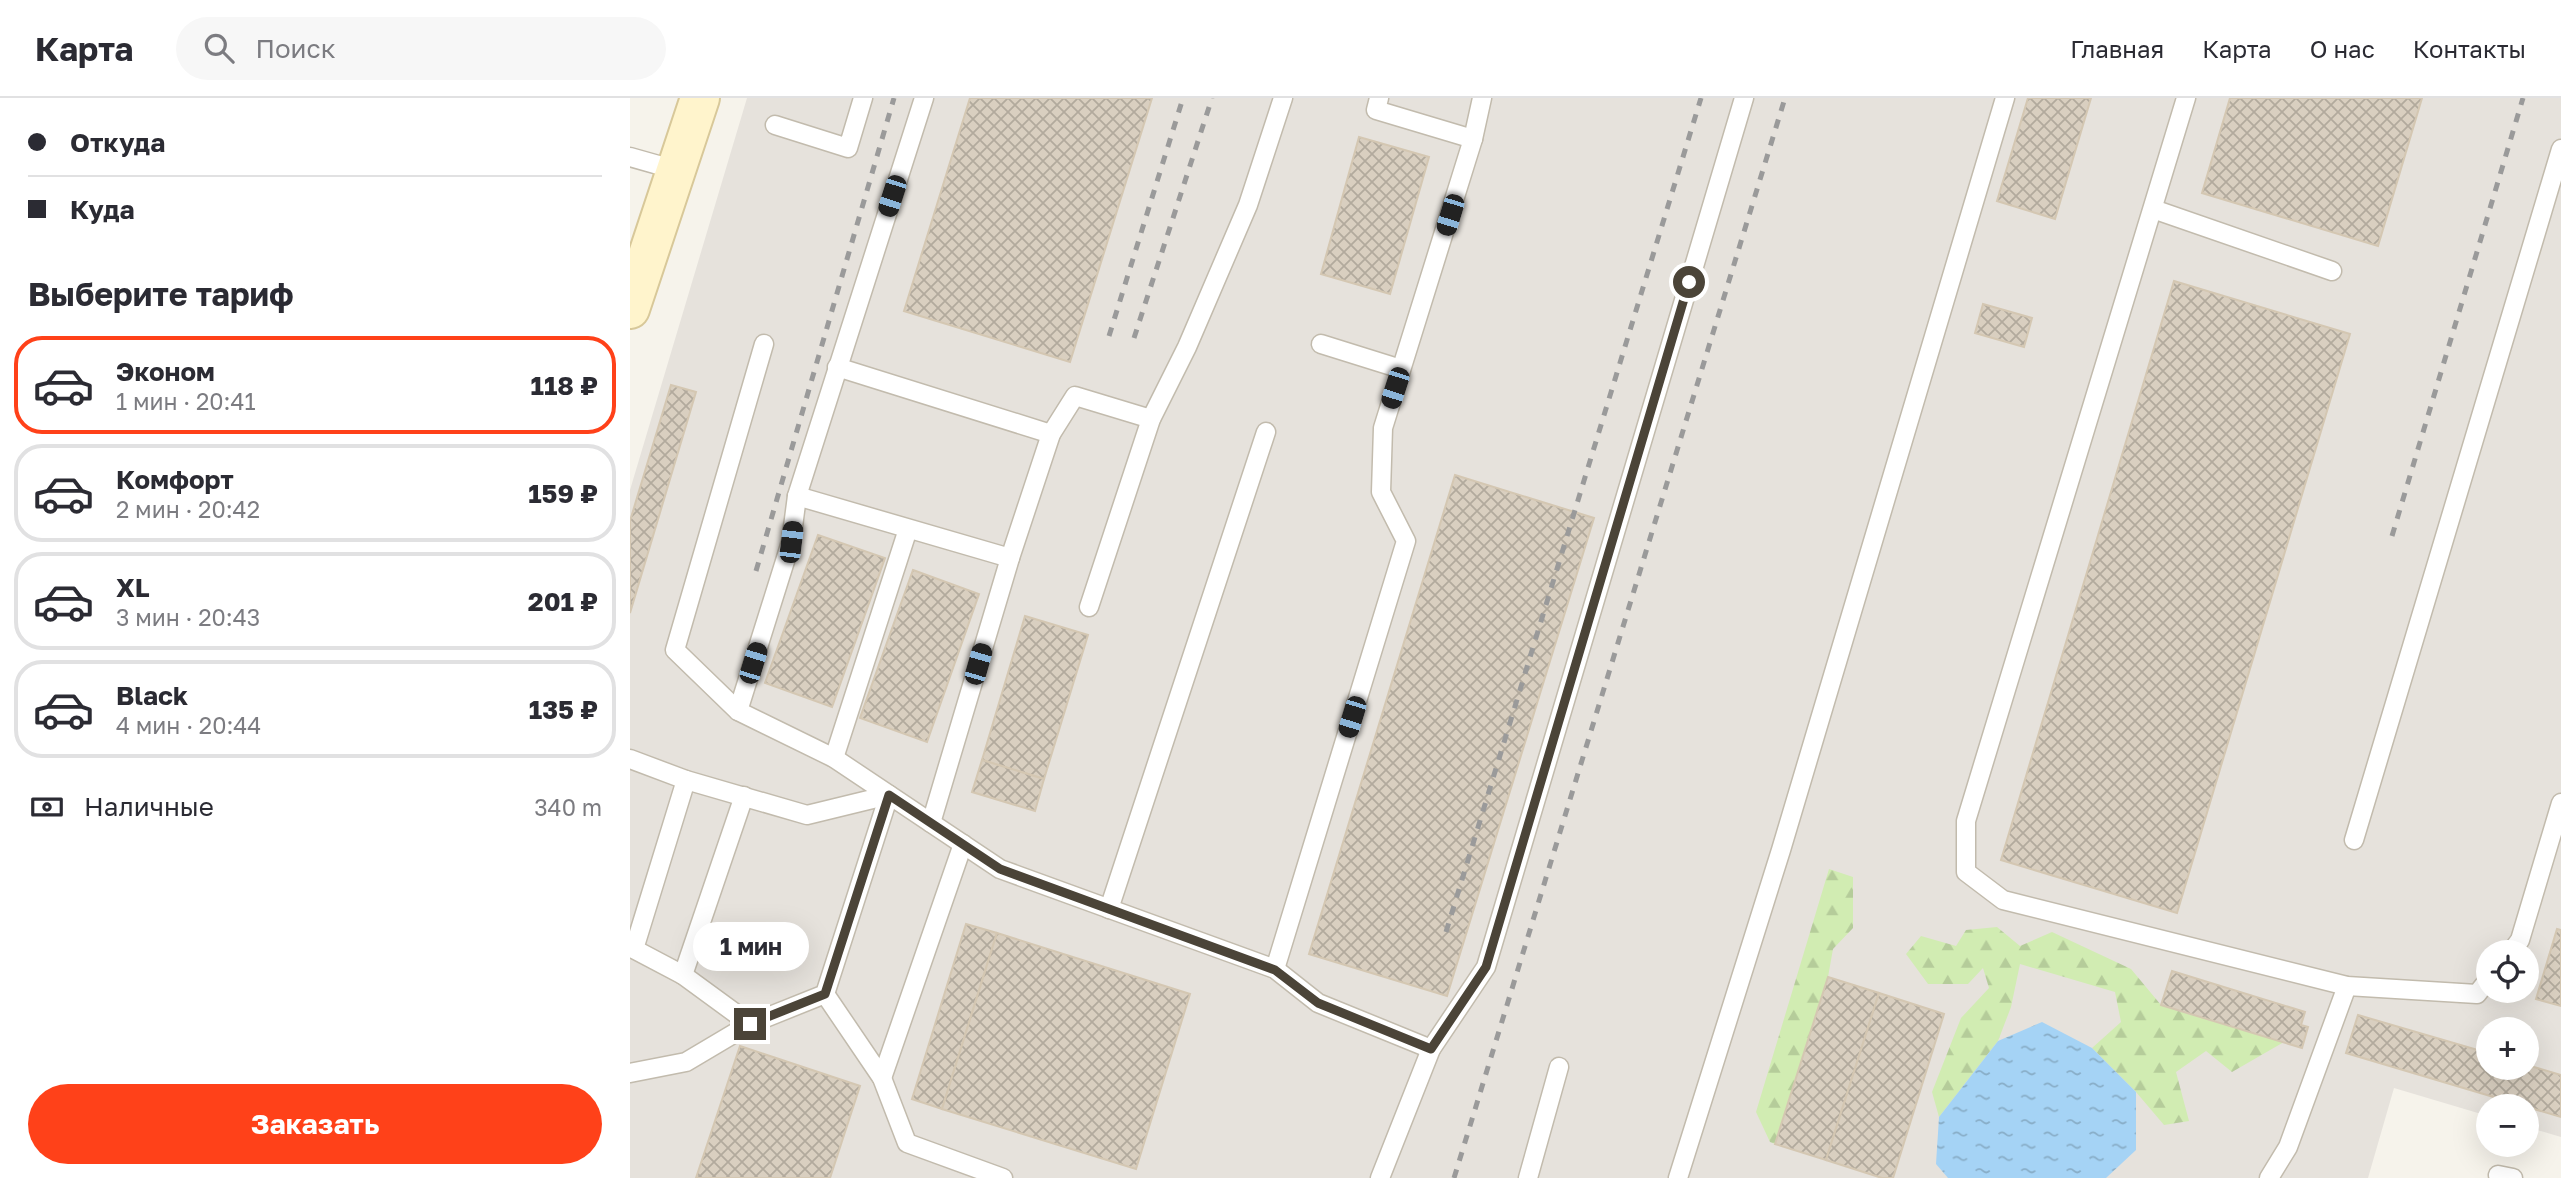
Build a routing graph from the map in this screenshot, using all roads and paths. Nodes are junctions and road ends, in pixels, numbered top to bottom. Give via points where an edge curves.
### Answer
1 (699, 98) edge
2 (863, 98) edge
3 (924, 98) edge
4 (1283, 98) edge
5 (1379, 98) edge
6 (1482, 98) edge
7 (1744, 98) edge
8 (2005, 98) edge
9 (2186, 98) edge
10 (775, 125) dead end
11 (1474, 139) junction
12 (2561, 149) edge
13 (630, 157) edge
14 (676, 170) junction
15 (2153, 209) junction
16 (2332, 271) dead end
17 (630, 309) edge
18 (764, 344) dead end
19 (1321, 344) dead end
20 (837, 368) junction
21 (1402, 369) junction
22 (1152, 419) junction
23 (1266, 432) dead end
24 (1051, 433) junction
25 (796, 496) junction
26 (908, 528) junction
27 (1010, 558) junction
28 (1089, 607) dead end
29 (738, 711) junction
30 (834, 758) junction
31 (630, 759) edge
32 (685, 780) junction
33 (889, 795) junction
34 (744, 796) junction
35 (2561, 803) edge
36 (931, 823) junction
37 (2354, 840) dead end
38 (963, 844) junction
39 (1109, 909) junction
40 (2520, 940) edge
41 (632, 948) edge
42 (1275, 970) junction
43 (683, 975) junction
44 (2347, 986) junction
45 (825, 994) junction
46 (2476, 994) edge
47 (750, 1024) junction
48 (1431, 1049) junction
49 (1559, 1067) dead end
50 (630, 1073) edge
51 (882, 1078) junction
52 (1003, 1178) edge
53 (1380, 1178) edge
54 (1528, 1178) edge
55 (1678, 1178) edge
56 (2269, 1178) edge

1 - 14 street
2 - 10 lane via 848,148
3 - 20 lane
4 - 22 lane via 1248,205
5 - 11 lane via 1376,110
6 - 11 lane
7 - 48 lane via 1486,967
8 - 55 lane via 1781,850
9 - 15 lane
11 - 21 lane
12 - 37 lane
13 - 14 lane
14 - 17 street
15 - 16 lane
15 - 44 lane via 1966,821 1966,872 2003,900
18 - 29 lane via 674,650
19 - 21 lane
20 - 24 lane
20 - 25 lane
21 - 42 lane via 1383,428 1381,492 1406,541
22 - 24 lane via 1074,396
22 - 28 lane
23 - 39 lane
24 - 27 lane
25 - 26 lane
25 - 29 lane via 791,542
26 - 27 lane
26 - 30 lane
27 - 36 lane
29 - 30 lane
30 - 33 lane
31 - 32 lane
32 - 34 lane
32 - 41 lane
33 - 34 lane via 807,815
33 - 36 lane
33 - 45 lane
34 - 43 lane
35 - 40 lane
36 - 38 lane
38 - 39 lane via 1000,869
38 - 51 lane
39 - 42 lane
41 - 43 lane
42 - 48 lane via 1318,1003
43 - 47 lane
44 - 46 lane
44 - 56 lane via 2288,1147
45 - 47 lane
45 - 51 lane
47 - 50 lane via 685,1062
48 - 53 lane
49 - 54 lane
51 - 52 lane via 907,1143

